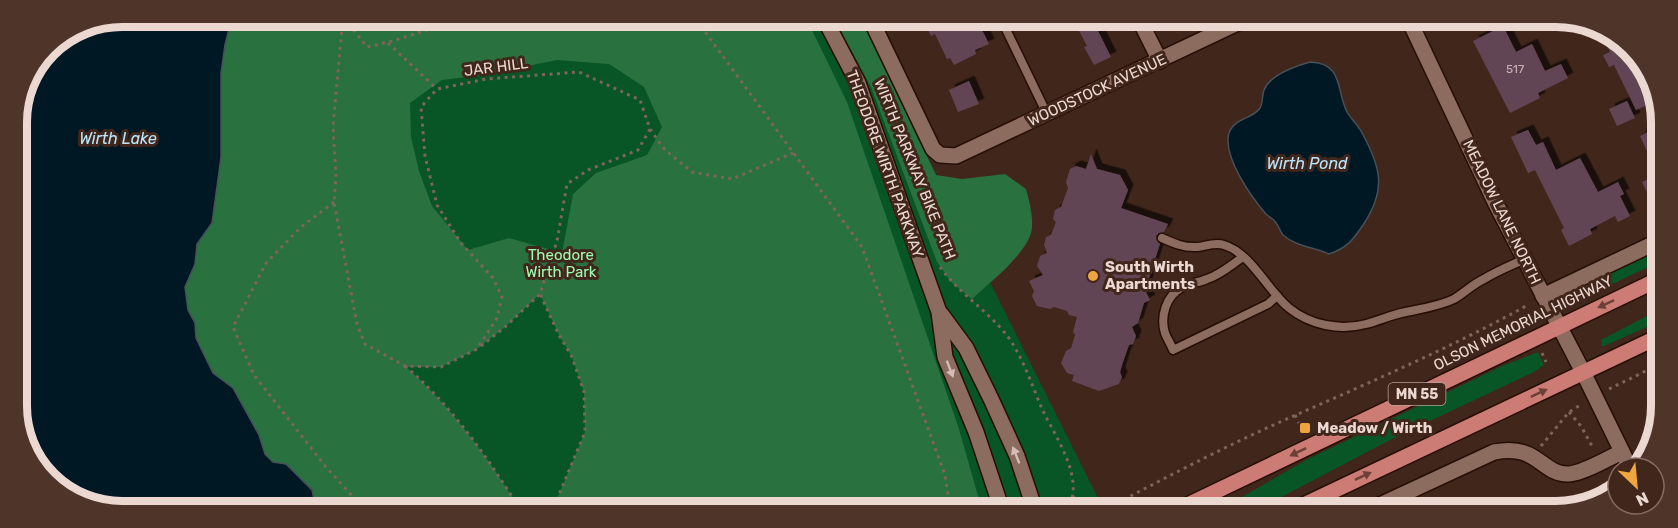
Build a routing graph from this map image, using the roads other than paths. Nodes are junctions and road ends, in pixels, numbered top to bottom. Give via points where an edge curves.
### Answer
1 (829, 27) edge
2 (874, 27) edge
3 (1005, 27) edge
4 (1143, 27) edge
5 (1229, 27) edge
6 (1411, 27) edge
7 (1160, 61) junction
8 (1047, 114) junction
9 (1162, 238) dead end
10 (1651, 245) edge
11 (1243, 257) junction
12 (1525, 259) junction
13 (1651, 283) edge
14 (1277, 296) junction
15 (1543, 296) junction
16 (939, 312) junction
17 (1558, 326) junction
18 (1651, 340) edge
19 (1583, 372) junction
20 (1622, 452) junction
21 (1624, 456) edge
22 (999, 501) edge
23 (1032, 501) edge
24 (1196, 501) edge
25 (1312, 501) edge
26 (1389, 501) edge

1 - 16 street, THEODORE WIRTH PARKWAY via 858,83
2 - 8 street, WOODSTOCK AVENUE via 926,137 940,155 964,154
3 - 8 lane
4 - 7 street
5 - 7 street, WOODSTOCK AVENUE
6 - 12 street, MEADOW LANE NORTH
7 - 8 street, WOODSTOCK AVENUE
9 - 11 lane via 1189,247 1224,245
10 - 15 street
11 - 14 lane
11 - 14 lane via 1216,275 1171,295 1164,323 1173,350
12 - 14 lane via 1483,279 1454,299 1351,327 1311,321
12 - 15 street, MEADOW LANE NORTH
13 -> 17 main road, OLSON MEMORIAL HIGHWAY / MN 55
15 - 17 street, MEADOW LANE NORTH
16 -> 22 street, THEODORE WIRTH PARKWAY via 945,357
23 -> 16 street, THEODORE WIRTH PARKWAY via 1017,456 966,348
17 - 19 street, MEADOW LANE NORTH
17 -> 24 main road, OLSON MEMORIAL HIGHWAY / MN 55
18 - 19 main road
19 - 20 street, MEADOW LANE NORTH
25 -> 19 main road
20 - 21 street, MEADOW LANE NORTH
20 - 26 street via 1569,474 1548,468 1526,453 1494,452

